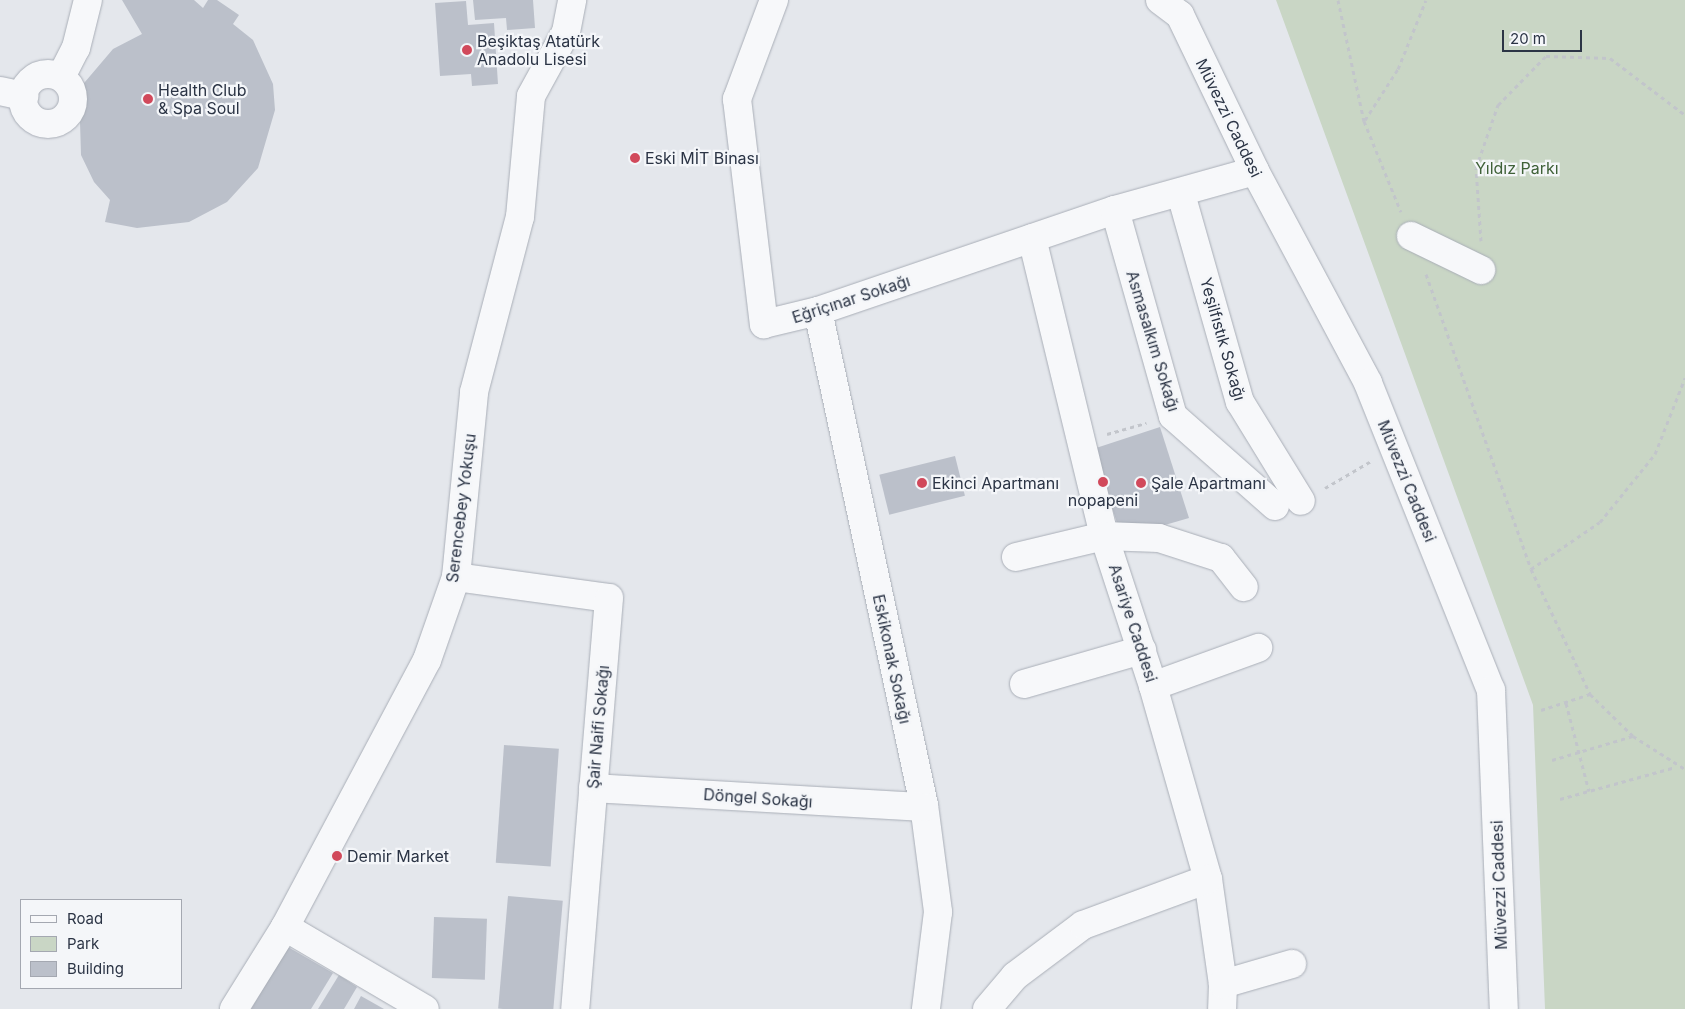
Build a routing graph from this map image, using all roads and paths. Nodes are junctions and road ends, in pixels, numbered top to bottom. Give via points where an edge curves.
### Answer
1 (88, 0) edge
2 (572, 0) edge
3 (774, 0) edge
4 (1160, 0) edge
5 (1338, 0) edge
6 (1426, 0) edge
7 (61, 77) junction
8 (12, 94) edge
9 (1685, 115) edge
10 (1364, 121) junction
11 (1254, 171) junction
12 (1181, 194) junction
13 (1115, 210) junction
14 (1411, 236) junction
15 (1032, 238) junction
16 (1481, 270) joint
17 (818, 312) junction
18 (1685, 378) edge
19 (1173, 416) junction
20 (1084, 440) junction
21 (1394, 448) junction
22 (1288, 504) junction
23 (1104, 536) junction
24 (1016, 557) dead end
25 (1531, 569) junction
26 (456, 577) junction
27 (1244, 587) dead end
28 (1258, 648) dead end
29 (1142, 650) junction
30 (1024, 684) dead end
31 (1154, 686) junction
32 (1590, 694) junction
33 (1566, 703) junction
34 (1541, 710) dead end
35 (1633, 736) junction
36 (1581, 754) junction
37 (1552, 760) dead end
38 (1676, 767) junction
39 (1685, 770) edge
40 (593, 788) junction
41 (1589, 791) junction
42 (1560, 799) dead end
43 (923, 807) junction
44 (1208, 879) junction
45 (285, 927) junction
46 (1292, 964) dead end
47 (1223, 996) edge
48 (234, 1009) edge
49 (425, 1009) edge
50 (575, 1009) edge
51 (926, 1009) edge
52 (987, 1009) edge
53 (1504, 1009) edge

1 - 7 street via 76,48
2 - 26 street, Serencebey Yokuşu via 566,32 531,96 520,217 474,392
3 - 17 street, Eğriçınar Sokağı via 737,99 764,324
4 - 11 street, Müvezzi Caddesi via 1180,15
5 - 10 path
6 - 10 path via 1398,69
7 - 8 street via 37,77
7 - 8 street via 73,97 63,119 47,124 32,118
9 - 16 path via 1610,58 1546,56 1498,105 1476,168
10 - 14 path
11 - 12 street, Eğriçınar Sokağı
11 - 21 street, Müvezzi Caddesi via 1368,383
12 - 13 street, Eğriçınar Sokağı
12 - 22 street, Yeşilfıstık Sokağı via 1240,402
13 - 15 street, Eğriçınar Sokağı
13 - 19 street, Asmasalkım Sokağı
14 - 16 street
14 - 25 path
15 - 17 street, Eğriçınar Sokağı
15 - 20 street, Asariye Caddesi
17 - 43 street, Eskikonak Sokağı
18 - 25 path via 1655,454 1600,522
19 - 20 path
19 - 22 street, Asmasalkım Sokağı
20 - 23 street, Asariye Caddesi
21 - 22 path
21 - 53 street, Müvezzi Caddesi via 1491,690
23 - 24 street
23 - 27 street via 1159,538 1220,558
23 - 29 street, Asariye Caddesi
25 - 32 path
26 - 40 street, Şair Naifi Sokağı via 608,598
26 - 45 street, Serencebey Yokuşu via 427,660
28 - 31 street
29 - 30 street
29 - 31 street, Asariye Caddesi
31 - 44 street, Asariye Caddesi
32 - 33 path
32 - 35 path
33 - 34 path
33 - 36 path
35 - 36 path
35 - 38 path
36 - 37 path
36 - 41 path
38 - 39 path
38 - 41 path
40 - 43 street, Döngel Sokağı
40 - 50 street, Şair Naifi Sokağı
41 - 42 path
43 - 51 street, Eskikonak Sokağı via 938,912
44 - 47 street, Asariye Caddesi
44 - 52 street via 1083,925 1015,976
45 - 48 street, Serencebey Yokuşu
45 - 49 street
46 - 47 street

